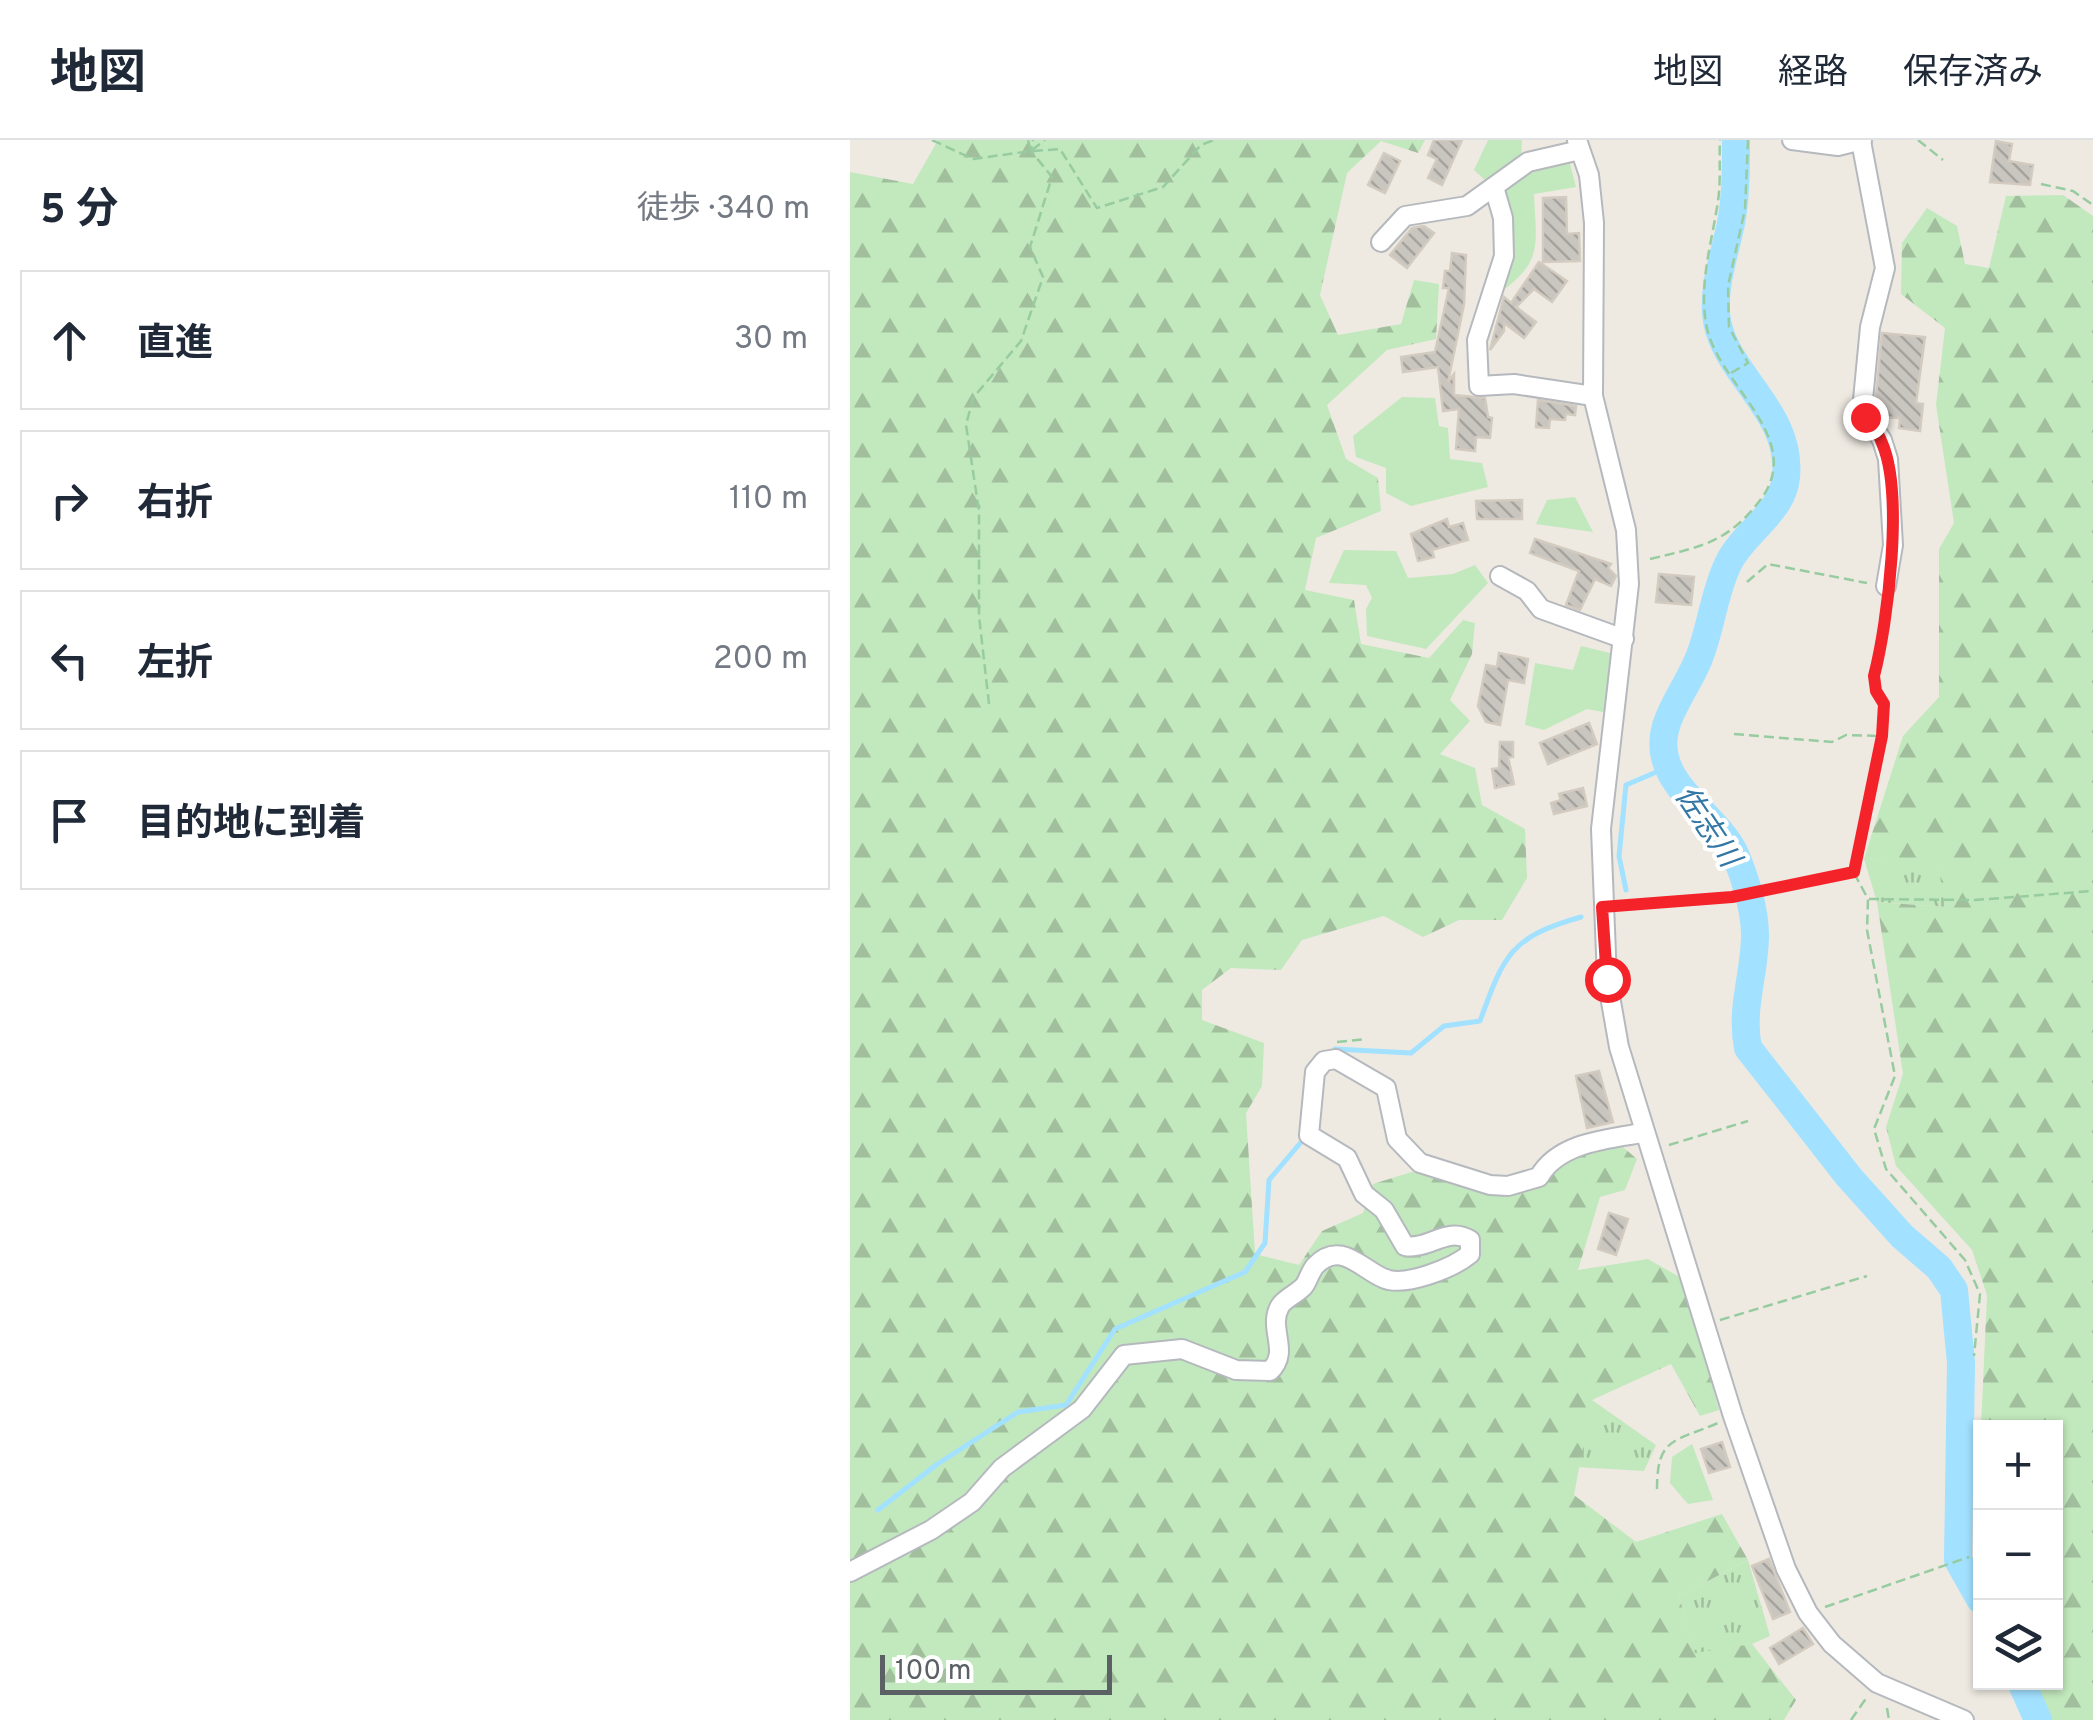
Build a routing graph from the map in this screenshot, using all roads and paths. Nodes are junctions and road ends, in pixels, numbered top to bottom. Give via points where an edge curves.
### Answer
1 (932, 140) edge
2 (1031, 140) edge
3 (1045, 140) edge
4 (1214, 140) edge
5 (1720, 140) edge
6 (1748, 140) edge
7 (1792, 140) edge
8 (1862, 140) edge
9 (1918, 140) edge
10 (1578, 145) edge
11 (1031, 151) junction
12 (1943, 160) dead end
13 (2041, 184) dead end
14 (1494, 187) junction
15 (2093, 205) edge
16 (1382, 242) dead end
17 (1730, 374) junction
18 (1593, 396) junction
19 (1650, 559) dead end
20 (1500, 576) dead end
21 (1747, 582) dead end
22 (1886, 586) junction
23 (1624, 639) junction
24 (989, 704) dead end
25 (1734, 734) dead end
26 (1882, 736) junction
27 (1854, 872) junction
28 (2093, 892) edge
29 (1868, 898) junction
30 (1602, 907) junction
31 (1748, 1121) dead end
32 (1645, 1142) junction
33 (1867, 1276) dead end
34 (1704, 1324) junction
35 (1974, 1356) dead end
36 (1733, 1416) junction
37 (1657, 1489) dead end
38 (1969, 1557) dead end
39 (850, 1572) edge
40 (1808, 1613) junction
41 (1877, 1683) junction
42 (1851, 1720) edge
43 (1964, 1720) edge

1 - 11 path via 973,159
2 - 11 path
3 - 11 path
4 - 11 path via 1201,145 1163,187 1097,208 1060,149
5 - 17 path via 1704,285 1706,326
6 - 17 path via 1745,208 1728,286 1729,327 1748,363
7 - 8 street via 1838,146
8 - 22 street via 1885,268 1870,326 1862,410 1888,460 1893,544
9 - 12 path
10 - 14 street via 1528,162
10 - 18 street via 1594,223
11 - 24 path via 1052,178 1030,246 1042,278 1020,341 973,398 966,425 979,511 979,616
13 - 15 path via 2073,191
14 - 16 street via 1467,206 1405,216
14 - 18 street via 1504,256 1477,340 1479,386 1514,384
17 - 19 path via 1772,440 1776,477 1716,543
18 - 23 street via 1626,530
20 - 23 street via 1527,591 1541,609
21 - 22 path via 1768,564
22 - 26 path via 1874,676 1884,704
23 - 30 street via 1601,829
25 - 26 path via 1832,742 1846,735
26 - 27 path
27 - 29 path
27 - 30 path via 1732,897
28 - 29 path
29 - 35 path via 1867,930 1895,1076 1874,1129 1886,1169 1965,1260 1980,1294
30 - 32 street via 1610,996
31 - 32 path
32 - 34 street
32 - 39 street via 1591,1142 1547,1162 1538,1177 1490,1186 1405,1152 1386,1088 1336,1060 1324,1061 1316,1072 1308,1135 1347,1158 1364,1194 1384,1210 1405,1246 1461,1234 1470,1240 1470,1254 1398,1281 1348,1255 1330,1256 1281,1304 1281,1352 1270,1371 1236,1370 1182,1349 1124,1356 1082,1409 1002,1468 972,1502
33 - 34 path
34 - 36 street
36 - 37 path via 1666,1446 1657,1457
36 - 40 street
38 - 40 path
40 - 41 street
41 - 42 path
41 - 43 street

